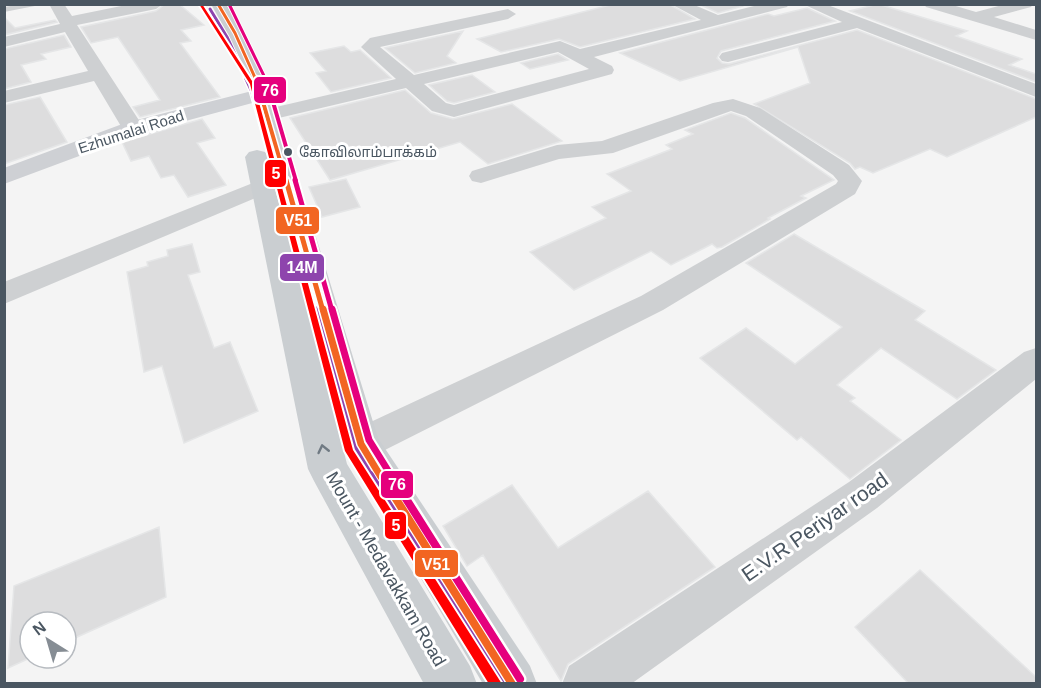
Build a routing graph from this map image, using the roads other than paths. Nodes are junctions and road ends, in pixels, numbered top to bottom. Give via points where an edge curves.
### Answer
1 (41, 4) edge
2 (56, 4) edge
3 (156, 4) edge
4 (201, 4) edge
5 (218, 4) edge
6 (490, 4) edge
7 (678, 4) edge
8 (782, 4) edge
9 (810, 4) edge
10 (931, 4) edge
11 (1026, 4) edge
12 (4, 10) edge
13 (975, 17) junction
14 (717, 21) junction
15 (859, 22) junction
16 (68, 24) junction
17 (538, 32) dead end
18 (1036, 35) edge
19 (4, 42) edge
20 (560, 46) junction
21 (579, 56) junction
22 (728, 57) dead end
23 (100, 74) junction
24 (411, 81) junction
25 (1036, 91) edge
26 (4, 97) edge
27 (257, 103) junction
28 (133, 128) junction
29 (481, 176) dead end
30 (4, 177) edge
31 (264, 186) junction
32 (4, 294) edge
33 (1036, 361) edge
34 (361, 444) junction
35 (452, 684) edge
36 (512, 684) edge
37 (587, 684) edge

1 - 12 lane
2 - 16 street
3 - 16 street
4 - 27 main road, Mount - Medavakkam Road
5 - 27 main road via 260,88
6 - 24 street via 513,17 371,44
7 - 14 street
8 - 14 street
9 - 15 street
10 - 13 street
11 - 13 street
13 - 18 street
14 - 21 street
15 - 22 street
15 - 25 street
16 - 19 street
16 - 23 street
17 - 20 street
20 - 21 street
20 - 24 street
21 - 24 street via 605,70 454,111 439,107
23 - 26 street
23 - 28 street
24 - 27 street
27 - 28 street, Ezhumalai Road
27 - 31 main road, Mount - Medavakkam Road
27 - 34 main road
28 - 30 street, Ezhumalai Road
29 - 34 street via 557,152 605,148 733,105 753,112 841,170 850,181 846,189 652,303
31 - 32 street
35 -> 31 main road, Mount - Medavakkam Road via 328,469
33 - 37 street, E.V.R Periyar road via 863,495
34 - 36 main road

